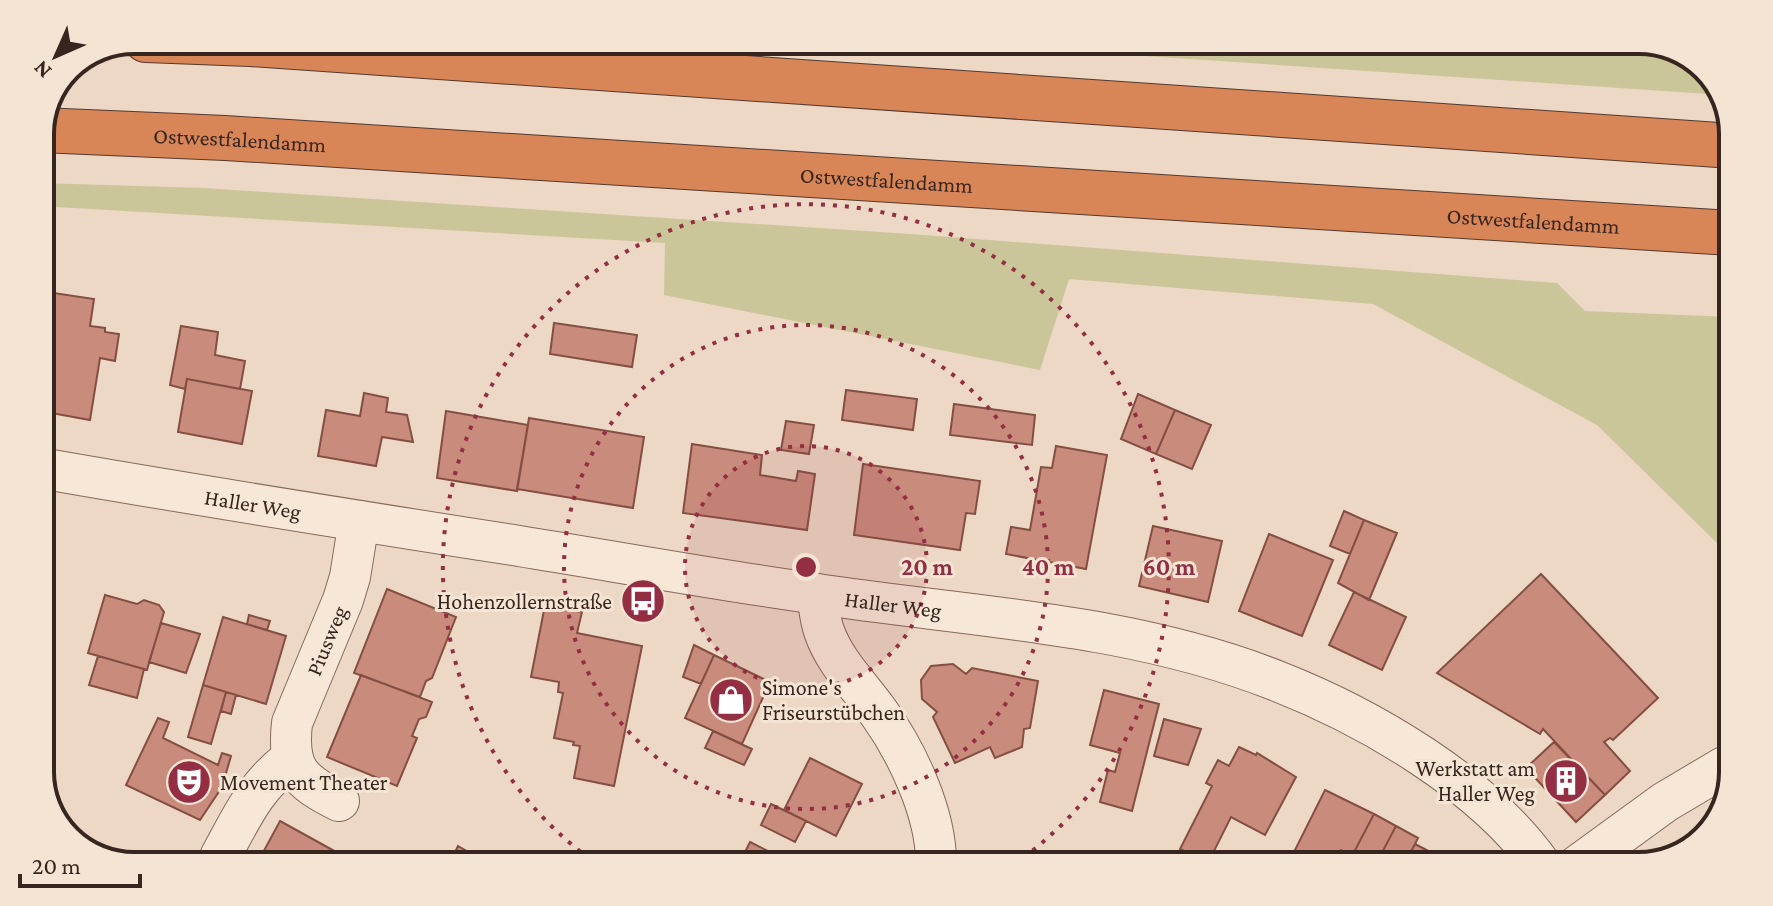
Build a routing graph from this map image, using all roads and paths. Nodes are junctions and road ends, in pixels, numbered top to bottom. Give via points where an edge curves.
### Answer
1 (395, 54) edge
2 (54, 131) edge
3 (1719, 145) edge
4 (1719, 232) edge
5 (54, 470) edge
6 (359, 521) junction
7 (817, 594) junction
8 (291, 759) junction
9 (1719, 770) edge
10 (339, 801) dead end
11 (223, 852) edge
12 (936, 852) edge
13 (1531, 852) edge
14 (1596, 852) edge

1 - 3 highway
2 - 4 highway, Ostwestfalendamm
5 - 6 street, Haller Weg
6 - 7 street, Haller Weg
6 - 8 street, Piusweg via 343,600 292,723
7 - 12 street via 824,630 842,665 880,715 926,803
7 - 13 street, Haller Weg via 1161,644 1278,681 1349,714 1448,775 1491,807
8 - 10 street via 314,788
8 - 11 street via 268,777
9 - 14 street

